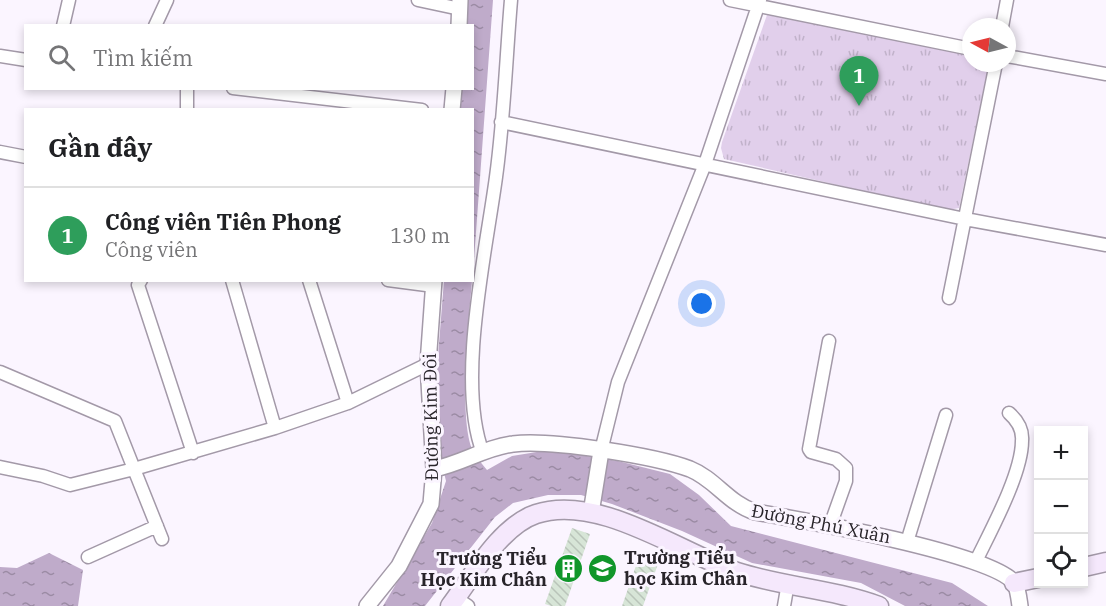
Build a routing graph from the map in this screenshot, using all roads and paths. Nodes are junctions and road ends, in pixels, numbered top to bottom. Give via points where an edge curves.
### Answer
1 (69, 0) edge
2 (167, 0) edge
3 (418, 0) edge
4 (511, 0) edge
5 (730, 0) edge
6 (1007, 0) edge
7 (759, 4) edge
8 (460, 5) edge
9 (1004, 18) edge
10 (63, 24) edge
11 (156, 24) edge
12 (459, 24) edge
13 (962, 47) edge
14 (0, 57) edge
15 (1016, 58) edge
16 (24, 60) edge
17 (994, 72) edge
18 (1106, 74) edge
19 (187, 90) edge
20 (250, 90) edge
21 (454, 90) edge
22 (187, 108) edge
23 (405, 108) edge
24 (452, 108) edge
25 (501, 122) junction
26 (0, 152) edge
27 (24, 156) edge
28 (705, 164) junction
29 (965, 219) junction
30 (1106, 245) edge
31 (140, 282) edge
32 (233, 282) edge
33 (310, 282) edge
34 (419, 282) edge
35 (434, 283) edge
36 (949, 298) dead end
37 (829, 341) dead end
38 (428, 364) junction
39 (0, 372) edge
40 (348, 403) junction
41 (1009, 413) dead end
42 (946, 415) dead end
43 (275, 428) junction
44 (601, 451) junction
45 (193, 453) junction
46 (483, 453) junction
47 (0, 468) edge
48 (438, 468) junction
49 (134, 469) junction
50 (591, 513) junction
51 (157, 526) junction
52 (830, 526) junction
53 (162, 539) dead end
54 (907, 542) junction
55 (88, 557) dead end
56 (1106, 562) edge
57 (975, 563) junction
58 (1088, 566) edge
59 (1034, 579) edge
60 (788, 583) junction
61 (1014, 583) junction
62 (458, 603) edge
63 (367, 606) edge
64 (784, 606) edge
65 (879, 606) edge
66 (1020, 606) edge

1 - 10 street
2 - 11 street
3 - 8 street
4 - 25 street
5 - 7 street
6 - 9 street
7 - 13 street
7 - 28 street
8 - 12 street
14 - 16 street
15 - 18 street
17 - 29 street
19 - 22 street
20 - 23 street
21 - 24 street
25 - 28 street
25 - 46 street via 481,277 471,396 476,437
26 - 27 street
28 - 29 street
28 - 44 street via 618,382
29 - 30 street
29 - 36 street
31 - 45 street
32 - 43 street
33 - 40 street
34 - 35 street
35 - 38 street, Đường Kim Đôi
37 - 52 street via 809,448 836,459 846,468 846,481
38 - 40 street
38 - 48 street, Đường Kim Đôi
39 - 49 street via 115,421
40 - 43 street
41 - 57 street via 1023,442 999,513
42 - 54 street
43 - 45 street
44 - 46 street, Đường Phú Xuân via 513,444
44 - 50 street
44 - 52 street, Đường Phú Xuân via 690,469 740,507
45 - 49 street
46 - 48 street, Đường Phú Xuân
47 - 49 street via 70,485
48 - 63 street, Đường Kim Đôi via 431,504 399,566
49 - 51 street
50 - 60 main road via 651,533 735,571
50 - 62 main road via 537,513 520,521 496,546
51 - 53 street
51 - 55 street
52 - 54 street, Đường Phú Xuân
54 - 57 street, Đường Phú Xuân
56 - 58 main road
57 - 61 street, Đường Phú Xuân
59 - 61 main road
60 - 64 street
60 - 65 main road via 856,597
61 - 66 street

